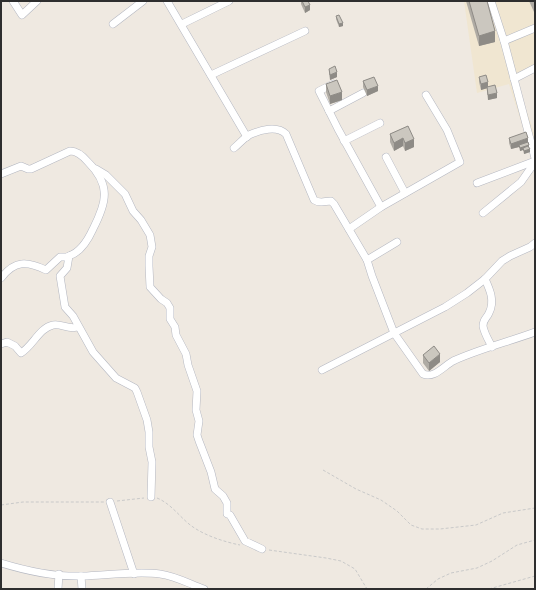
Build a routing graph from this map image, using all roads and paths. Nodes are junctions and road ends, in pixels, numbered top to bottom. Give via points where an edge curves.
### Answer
1 (13, 1) edge
2 (37, 1) edge
3 (144, 1) edge
4 (167, 1) edge
5 (229, 1) edge
6 (491, 1) edge
7 (113, 24) dead end
8 (182, 24) junction
9 (535, 28) edge
10 (305, 31) dead end
11 (504, 41) junction
12 (535, 68) edge
13 (211, 75) junction
14 (514, 78) junction
15 (337, 82) edge
16 (363, 93) dead end
17 (426, 95) dead end
18 (329, 111) junction
19 (380, 123) dead end
20 (247, 137) junction
21 (344, 141) junction
22 (234, 148) dead end
23 (386, 156) dead end
24 (535, 158) edge
25 (535, 162) edge
26 (93, 167) junction
27 (1, 174) edge
28 (477, 183) dead end
29 (405, 193) junction
30 (381, 207) junction
31 (483, 213) dead end
32 (349, 229) junction
33 (398, 242) dead end
34 (535, 243) edge
35 (69, 256) junction
36 (367, 260) junction
37 (1, 278) edge
38 (485, 279) junction
39 (78, 327) junction
40 (535, 332) edge
41 (394, 333) junction
42 (1, 344) edge
43 (492, 347) junction
44 (322, 370) dead end
45 (323, 470) dead end
46 (151, 497) junction
47 (110, 502) junction
48 (1, 505) edge
49 (535, 508) edge
50 (535, 540) edge
51 (242, 545) dead end
52 (262, 549) joint
53 (1, 563) edge
54 (59, 574) junction
55 (134, 574) junction
56 (81, 576) junction
57 (535, 576) edge
58 (58, 589) edge
59 (82, 589) edge
60 (204, 589) edge
61 (367, 589) edge
62 (426, 589) edge
63 (490, 589) edge

1 - 2 street via 22,16
3 - 7 street
4 - 8 street
5 - 8 street
6 - 11 street
8 - 13 street
9 - 11 street
10 - 13 street
11 - 14 street
12 - 14 street
13 - 20 street
14 - 24 street
15 - 18 street via 319,91
16 - 18 street
17 - 29 street via 447,130 460,162
18 - 21 street
19 - 21 street
20 - 22 street
20 - 32 street via 268,129 279,129 284,132 314,200 331,201
21 - 30 street
23 - 29 street
25 - 28 street
25 - 31 street via 521,182
26 - 27 street via 78,153 70,150 31,169 21,166
26 - 35 street via 104,190 104,205 88,238 78,251
26 - 52 street via 106,175 125,194 150,235 150,287 168,306 170,320 194,378 199,425 197,435 213,484 227,503 227,514 245,541
29 - 30 street
30 - 32 street
32 - 36 street
33 - 36 street
34 - 38 street via 502,261
35 - 37 street via 60,257 46,270 33,264 18,264
35 - 39 street via 67,268 60,276 63,301
36 - 41 street
38 - 41 street via 468,293
38 - 43 street via 493,302 483,321 483,328
39 - 42 street via 51,325 21,353 16,346 8,342
39 - 46 street via 93,352 111,373 119,381 135,388 137,392 149,432 152,462
40 - 43 street
41 - 43 street via 418,368 427,376 453,362
41 - 44 street
45 - 49 path via 381,500 411,525 422,529 476,525 503,513
46 - 47 path
46 - 51 path via 171,507 193,527 228,542
47 - 48 path via 23,502
47 - 55 street
50 - 62 path via 517,545 477,568 451,573
52 - 61 path via 341,561 355,569
53 - 54 street via 19,569
54 - 56 street
54 - 58 street
55 - 56 street
55 - 60 street via 161,574
56 - 59 street
57 - 63 path

